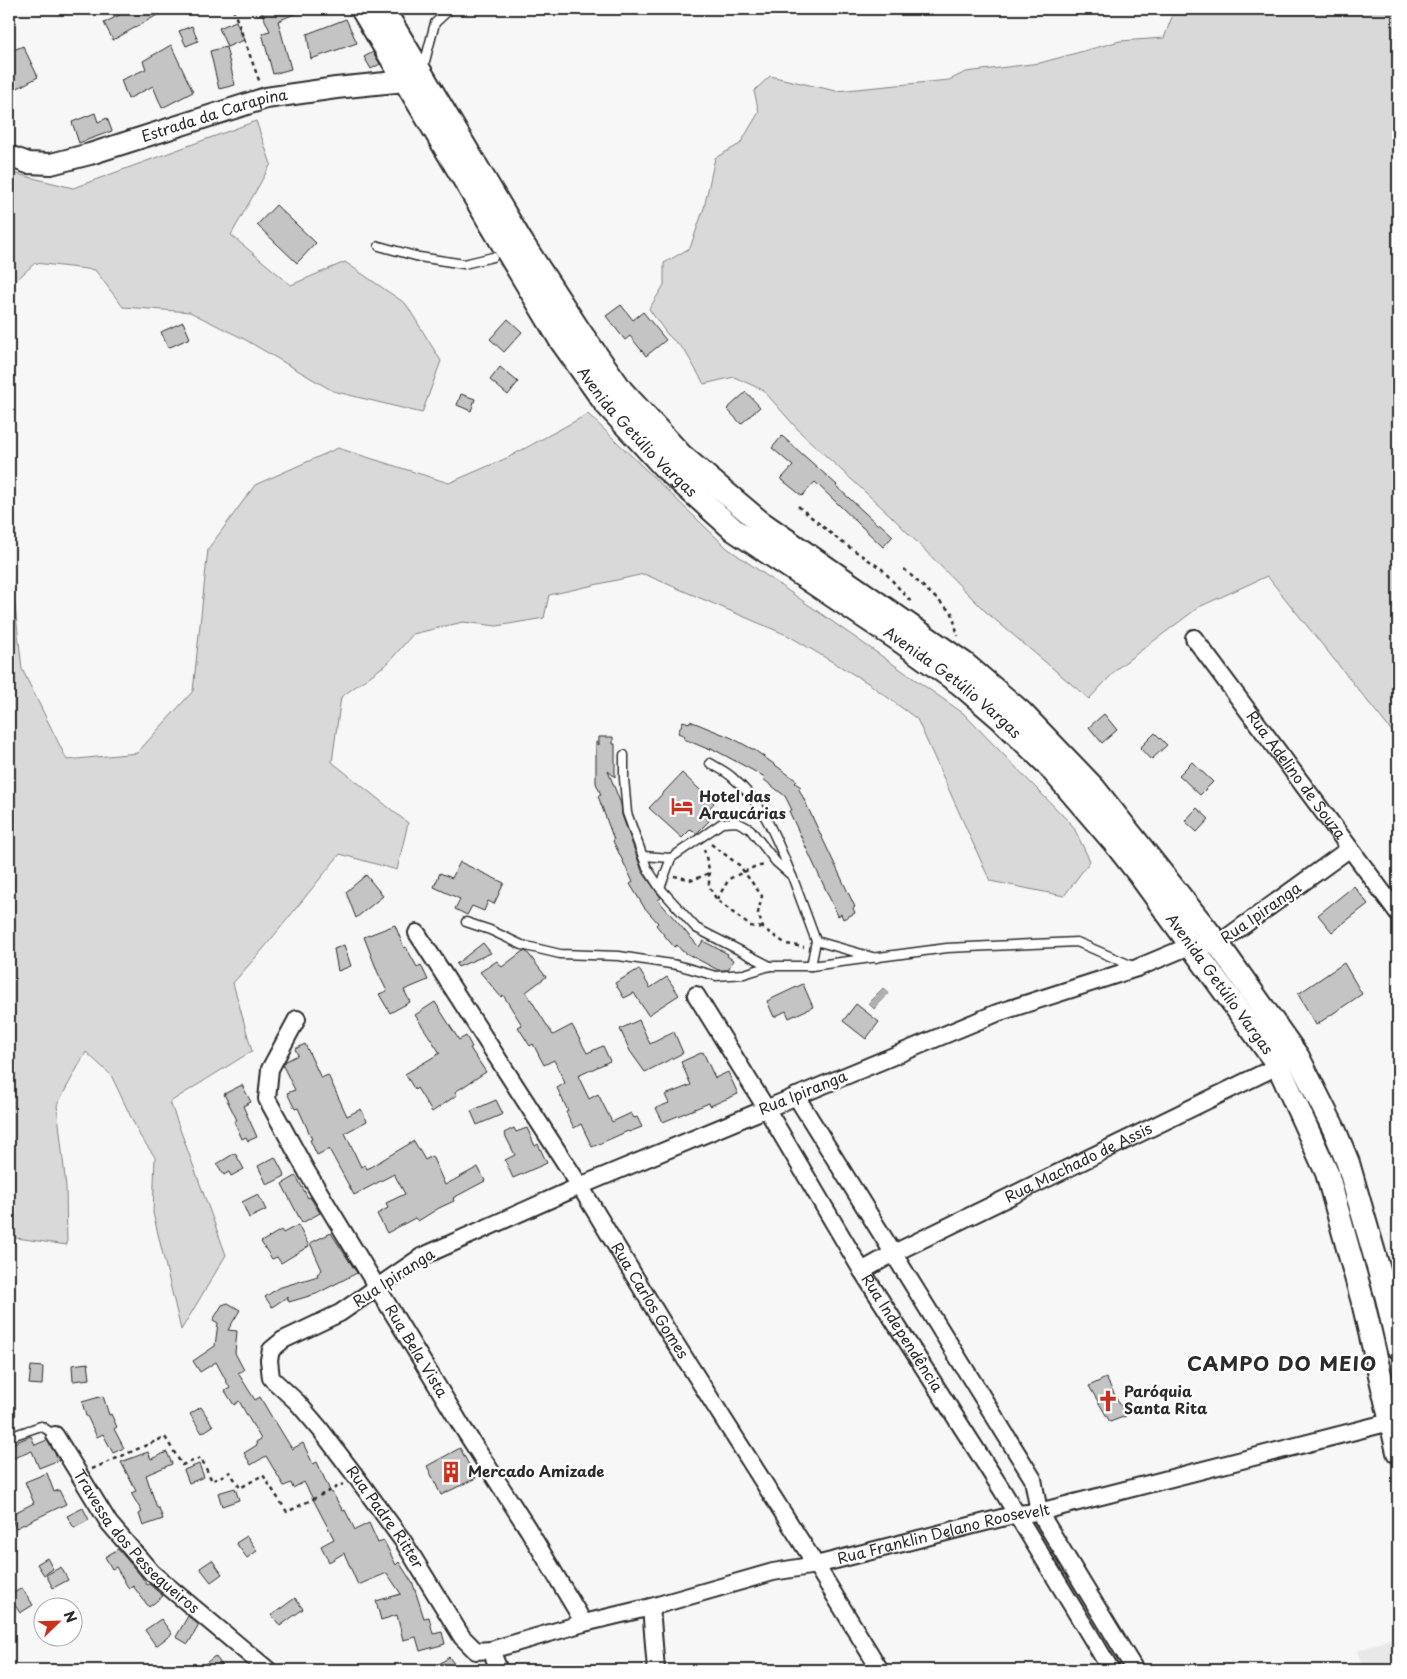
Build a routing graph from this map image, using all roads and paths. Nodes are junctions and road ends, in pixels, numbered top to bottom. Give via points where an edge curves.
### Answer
1 (233, 9) edge
2 (362, 9) edge
3 (383, 9) edge
4 (450, 9) edge
5 (413, 77) junction
6 (266, 98) junction
7 (9, 156) edge
8 (379, 246) dead end
9 (500, 253) junction
10 (798, 506) dead end
11 (904, 569) dead end
12 (914, 606) dead end
13 (1194, 638) dead end
14 (965, 664) junction
15 (624, 755) dead end
16 (710, 763) dead end
17 (702, 837) junction
18 (1349, 849) junction
19 (643, 856) junction
20 (672, 858) junction
21 (776, 862) junction
22 (743, 871) junction
23 (709, 873) junction
24 (666, 874) junction
25 (792, 876) junction
26 (660, 888) junction
27 (717, 900) junction
28 (1398, 914) edge
29 (466, 922) dead end
30 (763, 928) junction
31 (417, 933) dead end
32 (816, 941) junction
33 (1218, 944) junction
34 (1192, 945) junction
35 (814, 954) junction
36 (876, 958) junction
37 (770, 966) junction
38 (811, 966) junction
39 (1137, 968) junction
40 (696, 995) dead end
41 (297, 1019) dead end
42 (1288, 1061) junction
43 (796, 1096) junction
44 (766, 1108) junction
45 (580, 1186) junction
46 (892, 1254) junction
47 (862, 1271) junction
48 (377, 1287) junction
49 (1393, 1296) edge
50 (1363, 1302) junction
51 (1398, 1347) edge
52 (269, 1360) joint
53 (1395, 1422) edge
54 (55, 1435) joint
55 (9, 1437) edge
56 (1398, 1452) edge
57 (79, 1475) junction
58 (357, 1478) junction
59 (1039, 1512) junction
60 (1017, 1514) junction
61 (816, 1565) junction
62 (651, 1607) junction
63 (1101, 1613) junction
64 (1083, 1622) junction
65 (584, 1623) junction
66 (491, 1650) junction
67 (268, 1670) edge
68 (499, 1670) edge
69 (656, 1670) edge
70 (880, 1670) edge
71 (1111, 1670) edge
72 (1135, 1670) edge

1 - 6 path
2 - 5 main road, Avenida Getúlio Vargas
3 - 5 main road, Avenida Getúlio Vargas
4 - 5 lane via 435,23
5 - 6 street, Estrada da Carapina
5 - 9 main road, Avenida Getúlio Vargas
5 - 14 main road, Avenida Getúlio Vargas via 580,332 622,391 682,456 758,521
6 - 7 street, Estrada da Carapina via 51,164 28,163
8 - 9 lane via 464,264
9 - 34 main road, Avenida Getúlio Vargas via 605,403 664,467 734,530 899,640 959,683 1001,719 1047,764 1113,841
10 - 12 path via 840,541 882,569
11 - 14 path via 952,613
13 - 18 street, Rua Adelino de Souza
14 - 33 main road, Avenida Getúlio Vargas via 1021,712 1094,788
15 - 19 lane via 628,813
16 - 25 lane via 733,777 751,796 771,825
17 - 20 lane
17 - 21 lane via 722,823 737,822 750,830
17 - 22 path
17 - 23 path
18 - 28 street, Rua Adelino de Souza
18 - 33 street, Rua Ipiranga
19 - 20 lane
19 - 26 lane
20 - 24 lane
21 - 22 path
21 - 25 lane
22 - 27 path via 729,879
22 - 30 path via 762,896 758,913
23 - 24 path via 693,880
23 - 27 path via 709,887
24 - 26 lane
25 - 32 lane
26 - 37 lane via 696,928
27 - 30 path via 750,926
29 - 37 lane via 522,945 560,954 619,956 716,976 744,974
30 - 35 path via 786,944 806,948
31 - 45 street, Rua Carlos Gomes
32 - 35 lane
32 - 36 lane
33 - 34 street, Rua Ipiranga
33 - 42 main road, Avenida Getúlio Vargas
34 - 39 street, Rua Ipiranga
34 - 42 main road, Avenida Getúlio Vargas via 1264,1047
35 - 38 lane
36 - 38 lane
36 - 39 lane via 947,948 1077,942
37 - 38 lane
39 - 43 street, Rua Ipiranga via 997,1013
40 - 44 street, Rua Independência
41 - 48 street, Rua Bela Vista via 270,1069 267,1099
42 - 46 street, Rua Machado de Assis
42 - 49 main road, Avenida Getúlio Vargas via 1334,1129
42 - 50 main road, Avenida Getúlio Vargas via 1327,1173
43 - 44 street, Rua Ipiranga
43 - 46 street
44 - 45 street, Rua Ipiranga
44 - 47 street, Rua Independência
45 - 48 street, Rua Ipiranga via 421,1257
45 - 61 street, Rua Carlos Gomes via 664,1327
46 - 47 street, Rua Machado de Assis
46 - 59 street via 1033,1479
47 - 60 street, Rua Independência
48 - 52 street, Rua Ipiranga via 340,1313 283,1340 270,1350
48 - 65 street, Rua Bela Vista
49 - 50 street
49 - 51 main road, Avenida Getúlio Vargas
50 - 53 main road, Avenida Getúlio Vargas
52 - 58 street, Rua Padre Ritter via 271,1378 297,1402
53 - 56 main road, Avenida Getúlio Vargas
53 - 59 street, Rua Franklin Delano Roosevelt
54 - 55 lane, Travessa dos Pessegueiros via 42,1426
54 - 57 street, Travessa dos Pessegueiros
57 - 58 path via 165,1437 182,1465 201,1458 212,1481 230,1472 240,1488 263,1475 287,1512
57 - 67 street, Travessa dos Pessegueiros via 109,1523 152,1573
58 - 66 street, Rua Padre Ritter via 402,1541 462,1637 476,1651
59 - 60 street, Rua Franklin Delano Roosevelt
59 - 63 street
60 - 61 street, Rua Franklin Delano Roosevelt
60 - 64 street, Rua Independência
61 - 62 street, Rua Franklin Delano Roosevelt via 773,1572
61 - 70 street, Rua Carlos Gomes
62 - 65 street, Rua Franklin Delano Roosevelt
62 - 69 street
63 - 64 street
63 - 72 street
64 - 71 street, Rua Independência
65 - 66 street, Rua Franklin Delano Roosevelt
66 - 68 street

